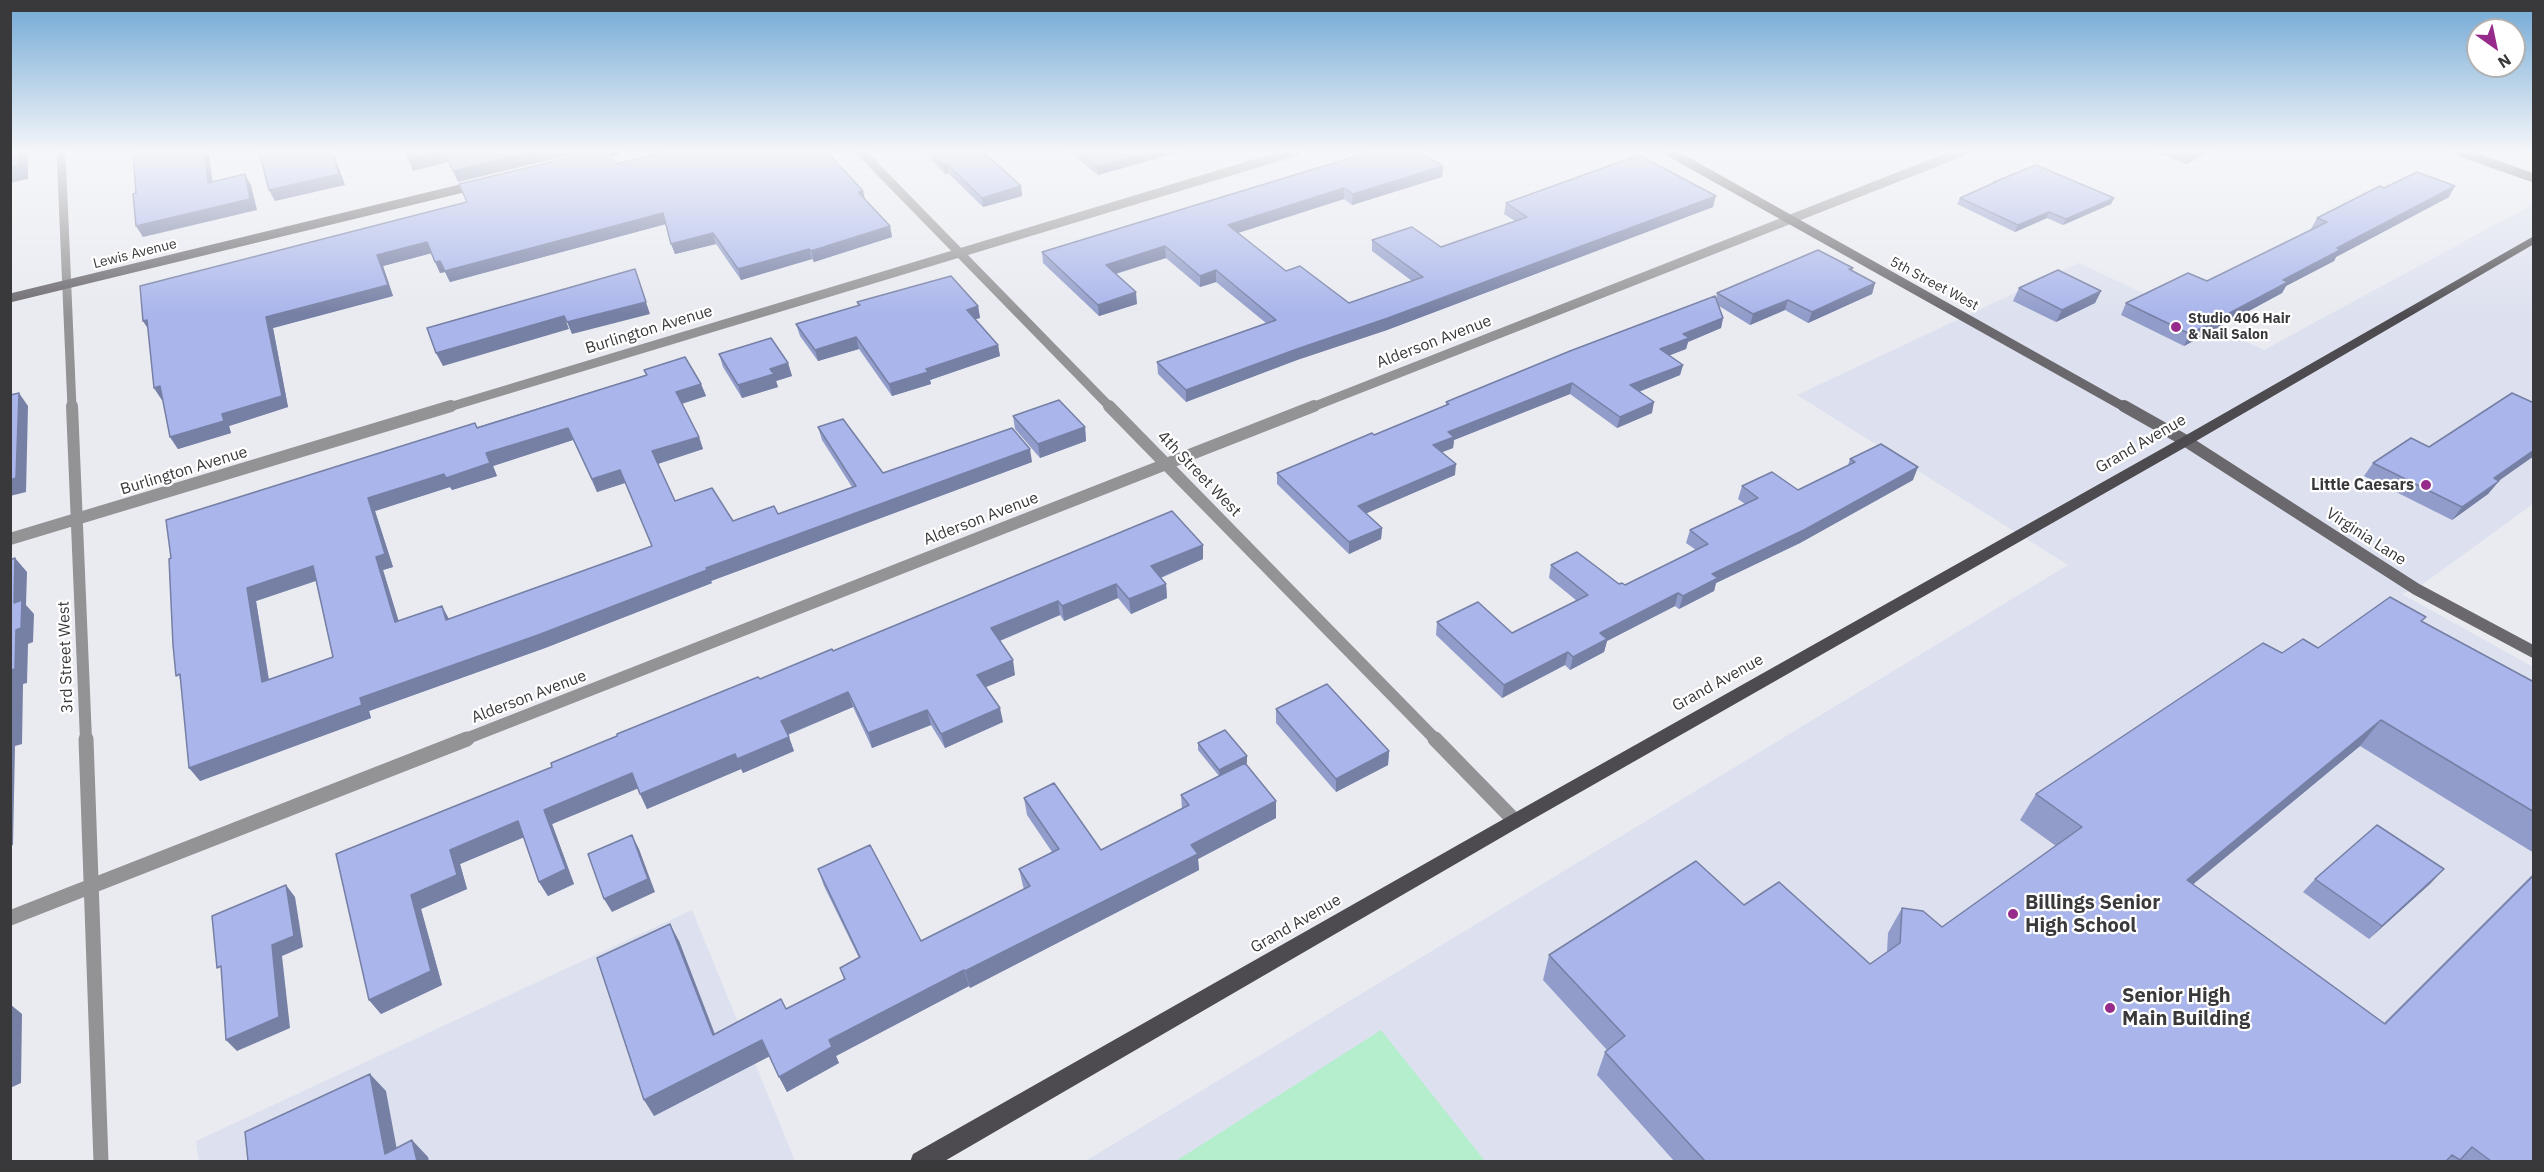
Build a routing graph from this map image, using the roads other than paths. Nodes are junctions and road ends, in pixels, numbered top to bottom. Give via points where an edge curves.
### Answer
1 (63, 206) edge
2 (392, 206) edge
3 (913, 206) edge
4 (1113, 206) edge
5 (1763, 206) edge
6 (1824, 206) edge
7 (1788, 220) junction
8 (2534, 239) edge
9 (958, 252) junction
10 (65, 285) junction
11 (10, 298) edge
12 (2186, 441) junction
13 (1166, 464) junction
14 (77, 519) junction
15 (10, 539) edge
16 (2534, 652) edge
17 (1515, 821) junction
18 (92, 886) junction
19 (10, 918) edge
20 (101, 1161) edge
21 (921, 1161) edge

1 - 10 street, 3rd Street West
2 - 10 street, Lewis Avenue
3 - 9 street, 4th Street West
4 - 9 street, Burlington Avenue
5 - 7 street, 5th Street West
6 - 7 street, Alderson Avenue
7 - 12 street, 5th Street West
7 - 13 street, Alderson Avenue
8 - 12 main road, Grand Avenue
9 - 13 street, 4th Street West
9 - 14 street, Burlington Avenue
10 - 11 street, Lewis Avenue
10 - 14 street, 3rd Street West
12 - 16 street, Virginia Lane via 2416,589
12 - 17 main road, Grand Avenue
13 - 17 street, 4th Street West
13 - 18 street, Alderson Avenue
14 - 15 street, Burlington Avenue
14 - 18 street, 3rd Street West
17 - 21 main road, Grand Avenue
18 - 19 street, Alderson Avenue
18 - 20 street, 3rd Street West

